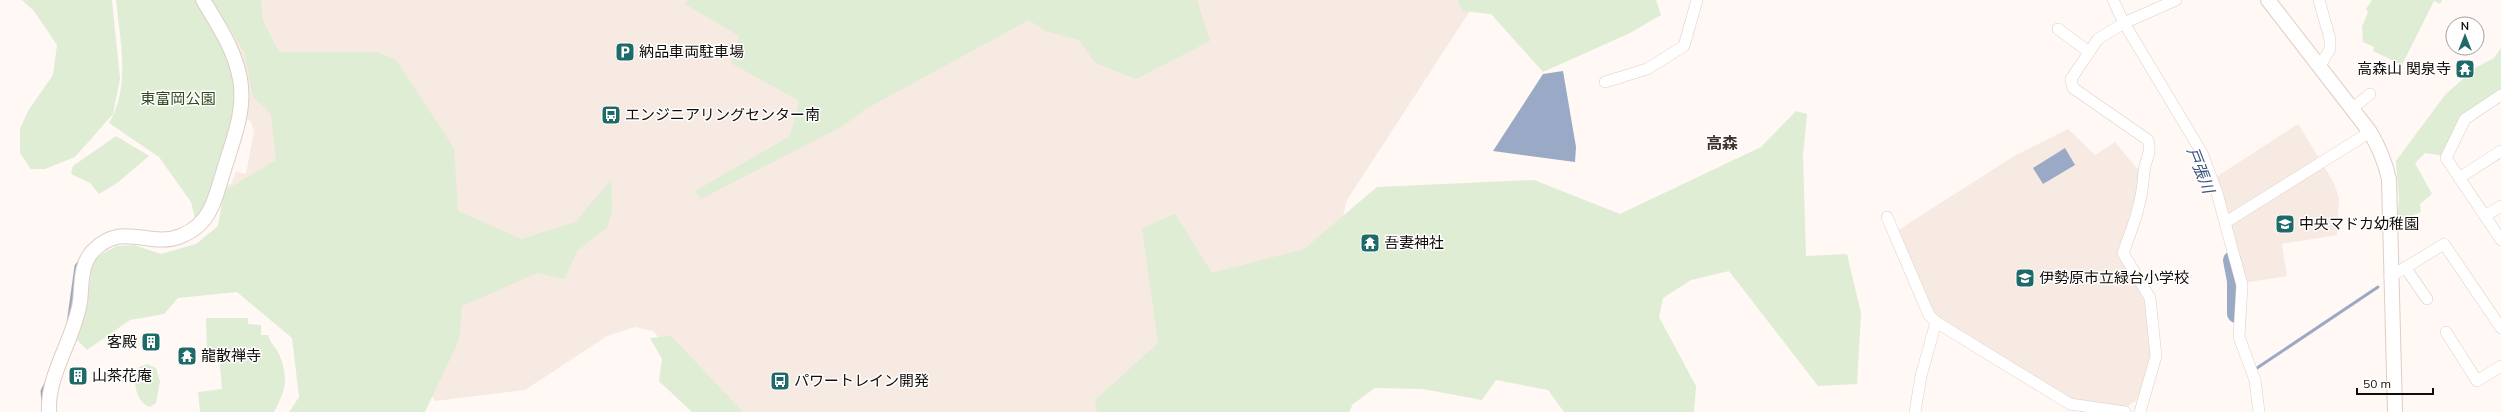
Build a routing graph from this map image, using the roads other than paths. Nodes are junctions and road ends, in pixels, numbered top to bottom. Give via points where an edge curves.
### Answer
1 (203, 0) edge
2 (1697, 0) edge
3 (2113, 0) edge
4 (2176, 0) edge
5 (2268, 0) edge
6 (2319, 0) edge
7 (2124, 23) junction
8 (2058, 29) dead end
9 (2089, 52) junction
10 (2320, 66) junction
11 (1605, 82) dead end
12 (2370, 94) dead end
13 (2501, 95) edge
14 (2352, 109) junction
15 (2370, 132) junction
16 (2501, 151) edge
17 (2459, 178) junction
18 (2501, 206) edge
19 (1887, 216) dead end
20 (2485, 216) junction
21 (2226, 222) junction
22 (2501, 240) edge
23 (2406, 267) junction
24 (2390, 277) junction
25 (2427, 299) dead end
26 (1936, 322) junction
27 (2501, 328) edge
28 (2446, 332) dead end
29 (2501, 366) edge
30 (49, 412) edge
31 (1915, 412) edge
32 (2125, 412) edge
33 (2140, 412) edge
34 (2259, 412) edge
35 (2395, 412) edge

1 - 30 street via 233,54 242,95 239,122 214,202 203,220 180,237 157,240 120,235 111,237 92,251 82,275 74,329 48,397
2 - 11 street via 1684,46 1647,69
3 - 7 street
4 - 7 street
5 - 10 street
6 - 10 street via 2330,39 2330,49
7 - 9 street via 2098,39
7 - 21 street via 2202,153
8 - 9 street
9 - 33 street via 2072,76 2073,88 2148,140 2151,149 2144,171 2139,212 2123,253 2150,298 2156,356
10 - 14 street
12 - 14 street
13 - 17 street via 2465,119 2446,158
14 - 15 street
15 - 21 street
15 - 24 street via 2380,149 2389,179
16 - 17 street
17 - 20 street
18 - 20 street
19 - 26 street via 1929,315
20 - 22 street
21 - 34 street via 2242,285 2239,337 2255,380
23 - 24 street
23 - 25 street
23 - 27 street via 2444,244
24 - 35 street
26 - 31 street via 1921,376
26 - 32 street via 2070,404
28 - 29 street via 2477,381

